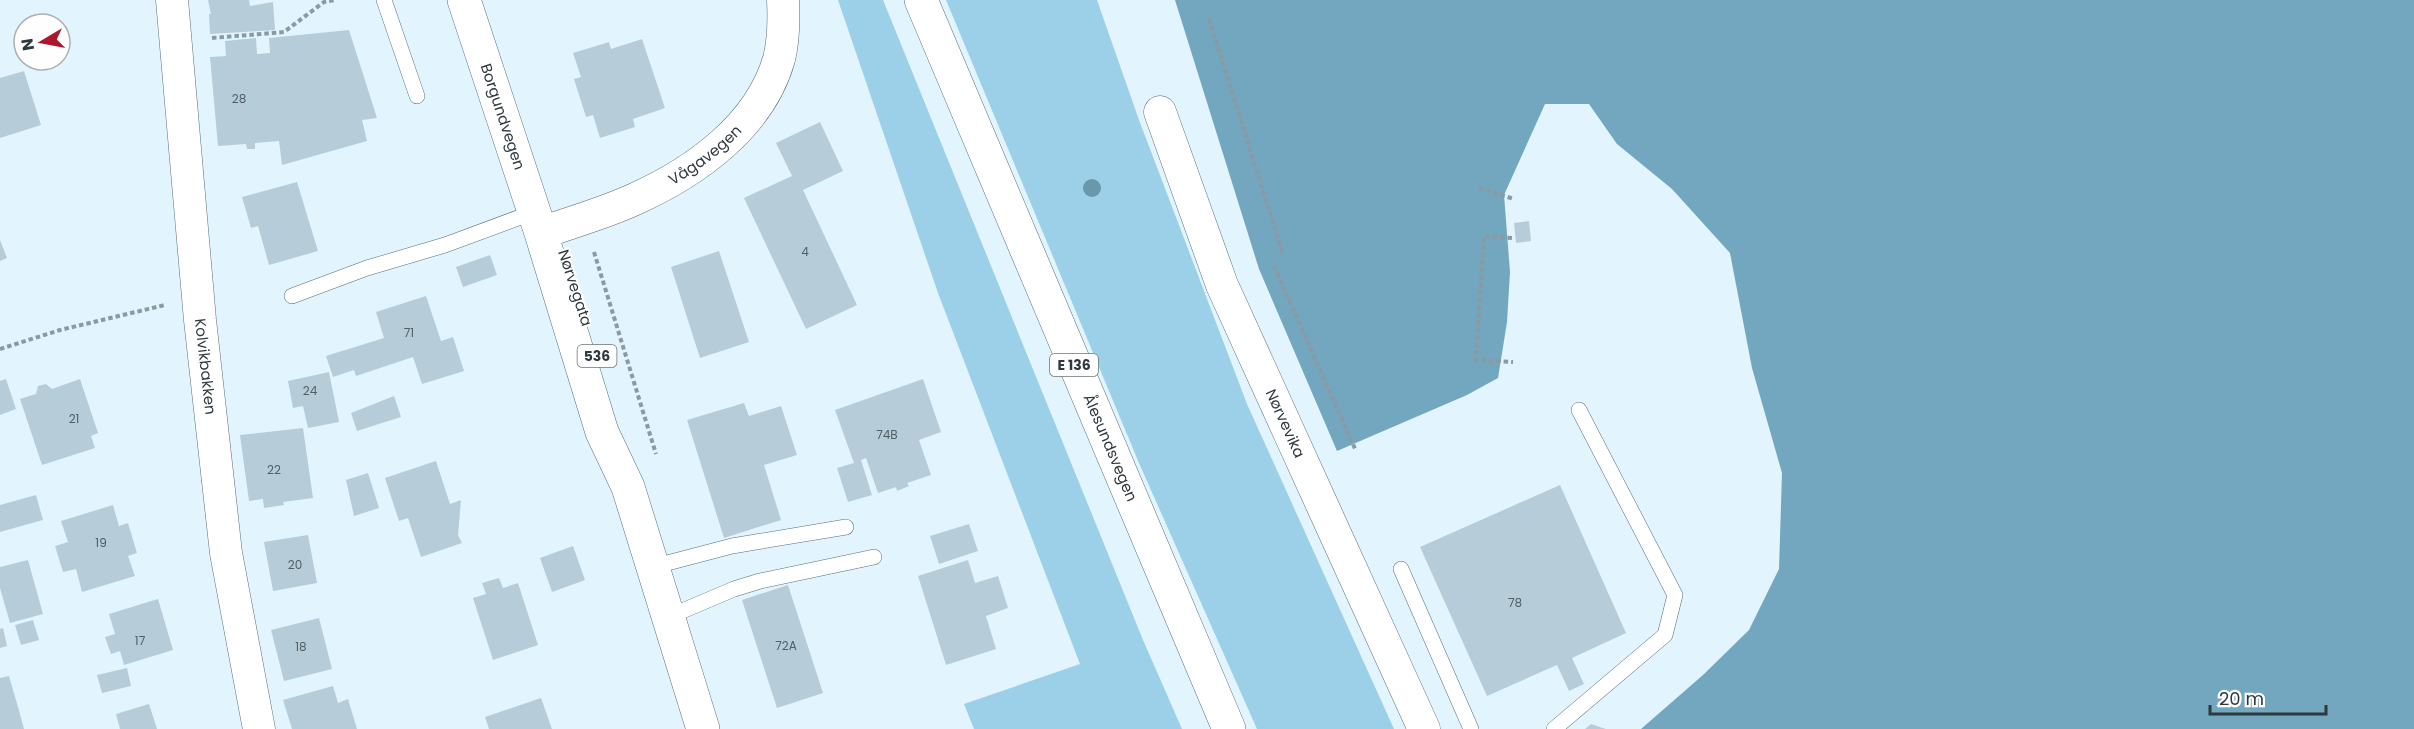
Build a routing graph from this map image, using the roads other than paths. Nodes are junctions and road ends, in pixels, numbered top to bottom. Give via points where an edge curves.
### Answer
1 (172, 0) edge
2 (384, 0) edge
3 (464, 0) edge
4 (484, 0) edge
5 (783, 0) edge
6 (921, 0) edge
7 (417, 96) dead end
8 (1160, 112) dead end
9 (543, 224) junction
10 (292, 296) dead end
11 (1579, 410) dead end
12 (846, 527) dead end
13 (874, 557) dead end
14 (652, 567) junction
15 (1401, 569) dead end
16 (668, 617) junction
17 (260, 729) edge
18 (703, 729) edge
19 (1229, 729) edge
20 (1424, 729) edge
21 (1471, 729) edge
22 (1554, 729) edge

1 - 17 street, Kolvikbakken via 200,320 226,553
2 - 7 lane
3 - 9 main road, Borgundvegen / 536
4 - 9 main road, Borgundvegen / 536
5 - 9 street, Vågavegen via 784,29 769,83 752,112 729,137 694,167 634,200
6 - 19 main road, Ålesundsvegen / E 136
8 - 20 street, Nørvevika via 1222,285
9 - 10 lane via 445,245
9 - 14 main road, Nørvegata / 536 via 602,432 628,487
11 - 22 lane via 1675,595 1665,635
12 - 14 lane via 732,546
13 - 16 lane via 760,581
14 - 16 main road, Nørvegata / 536
15 - 21 lane
16 - 18 main road, Nørvegata / 536

